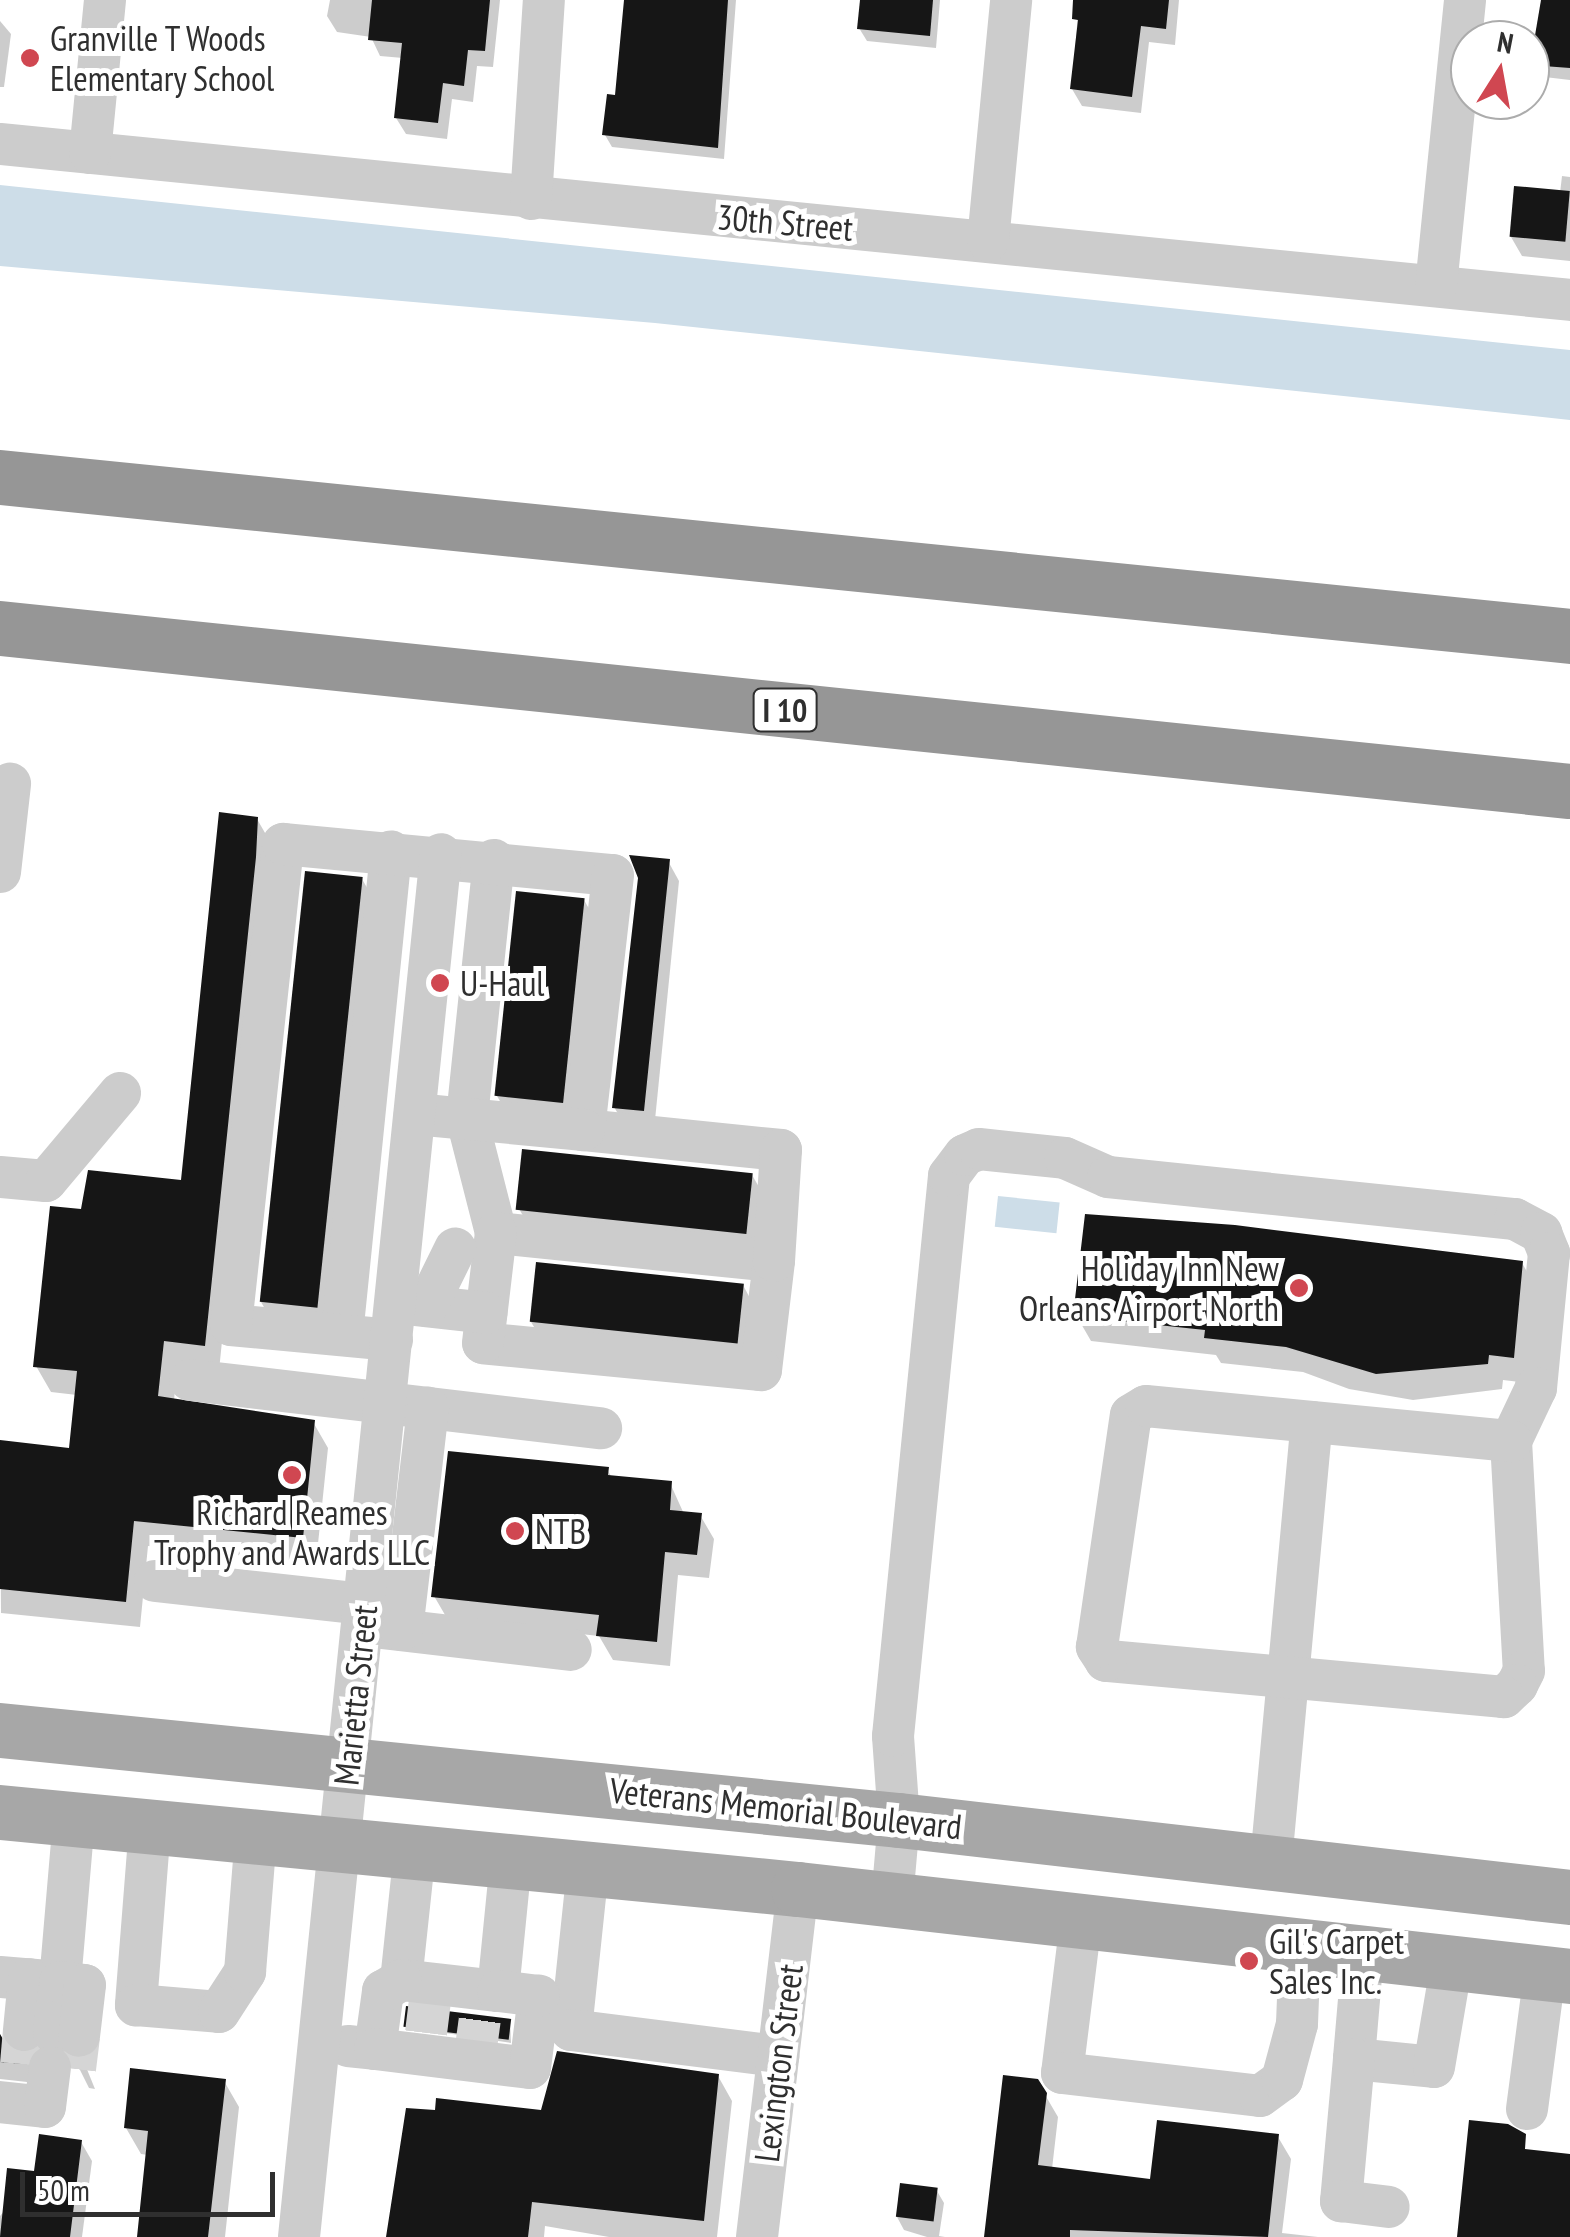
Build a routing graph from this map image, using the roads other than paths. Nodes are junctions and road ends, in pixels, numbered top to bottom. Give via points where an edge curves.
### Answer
1 (105, 0) edge
2 (544, 0) edge
3 (1011, 0) edge
4 (1465, 0) edge
5 (0, 144) edge
6 (90, 153) junction
7 (530, 199) junction
8 (988, 241) junction
9 (1436, 286) junction
10 (1570, 300) edge
11 (0, 477) edge
12 (0, 628) edge
13 (1570, 636) edge
14 (10, 784) dead end
15 (1570, 791) edge
16 (391, 851) junction
17 (442, 854) junction
18 (494, 860) junction
19 (0, 872) edge
20 (120, 1093) dead end
21 (415, 1114) junction
22 (466, 1119) junction
23 (584, 1130) junction
24 (0, 1177) edge
25 (472, 1237) junction
26 (774, 1262) junction
27 (486, 1313) junction
28 (405, 1317) junction
29 (342, 1335) junction
30 (190, 1380) dead end
31 (386, 1403) junction
32 (428, 1408) junction
33 (1312, 1422) junction
34 (601, 1428) dead end
35 (1511, 1440) junction
36 (154, 1581) dead end
37 (377, 1620) junction
38 (571, 1650) dead end
39 (1286, 1679) junction
40 (0, 1730) edge
41 (349, 1762) junction
42 (0, 1812) edge
43 (74, 1818) junction
44 (899, 1820) junction
45 (150, 1826) junction
46 (256, 1835) junction
47 (339, 1842) junction
48 (414, 1850) junction
49 (511, 1860) junction
50 (1270, 1861) junction
51 (588, 1868) junction
52 (798, 1889) junction
53 (1570, 1897) edge
54 (892, 1900) junction
55 (1081, 1921) junction
56 (1300, 1946) junction
57 (1364, 1953) junction
58 (1452, 1962) junction
59 (1557, 1974) edge
60 (30, 1979) edge
61 (498, 1990) junction
62 (423, 2009) junction
63 (318, 2042) junction
64 (375, 2050) junction
65 (778, 2056) junction
66 (1354, 2059) junction
67 (41, 2068) edge
68 (1528, 2109) dead end
69 (1389, 2206) dead end
70 (299, 2237) edge
71 (758, 2237) edge

1 - 6 street
2 - 7 street
3 - 8 street
4 - 9 street
5 - 6 street, 30th Street
6 - 7 street, 30th Street
7 - 8 street, 30th Street
8 - 9 street, 30th Street
9 - 10 street, 30th Street
11 - 13 highway
12 - 15 highway, I 10
14 - 19 street
16 - 17 street
16 - 29 street
16 - 29 street via 283,844 230,1325
17 - 18 street
17 - 21 street, Marietta Street
18 - 22 street
18 - 23 street via 613,875
20 - 24 street via 46,1181
21 - 22 street
21 - 28 street, Marietta Street
22 - 23 street
22 - 25 street via 485,1189
23 - 26 street via 781,1150
25 - 26 street
25 - 27 street
25 - 28 street
26 - 27 street via 760,1370 483,1343
27 - 28 street
28 - 29 street
28 - 31 street, Marietta Street
30 - 31 street
31 - 32 street
31 - 37 street, Marietta Street
32 - 34 street
32 - 37 street
33 - 35 street
33 - 39 street
33 - 39 street via 1146,1406 1131,1415 1124,1424 1097,1647 1106,1661 1120,1666
35 - 39 street via 1524,1671 1517,1685 1504,1697
35 - 44 street via 1536,1388 1549,1253 1528,1223 1108,1177 1065,1158 979,1149 965,1154 949,1176 895,1717
36 - 37 street
37 - 38 street
37 - 41 street, Marietta Street
39 - 50 street
40 - 41 main road, Veterans Memorial Boulevard
41 - 44 main road, Veterans Memorial Boulevard
41 - 47 street, Marietta Street
42 - 43 main road
43 - 45 main road
43 - 60 street
44 - 50 main road, Veterans Memorial Boulevard
44 - 54 street
45 - 46 main road
45 - 46 street via 136,2005 219,2012 246,1972
46 - 47 main road
47 - 48 main road
47 - 63 street, Marietta Street
48 - 49 main road
48 - 62 street
49 - 51 main road
49 - 61 street
50 - 53 main road, Veterans Memorial Boulevard
51 - 52 main road
51 - 65 street via 571,2030
52 - 54 main road
52 - 65 street, Lexington Street
54 - 55 main road
55 - 56 main road
55 - 56 street via 1062,2073 1260,2096 1282,2080 1297,2024
56 - 57 main road
57 - 58 main road
57 - 66 street
58 - 59 main road
58 - 66 street via 1434,2067
59 - 68 street
60 - 67 street
60 - 67 street via 85,1985
61 - 62 street
61 - 62 street via 539,1996 530,2068
62 - 64 street
62 - 64 street via 383,1991
63 - 64 street
63 - 70 street, Marietta Street
65 - 71 street, Lexington Street
66 - 69 street via 1342,2201

